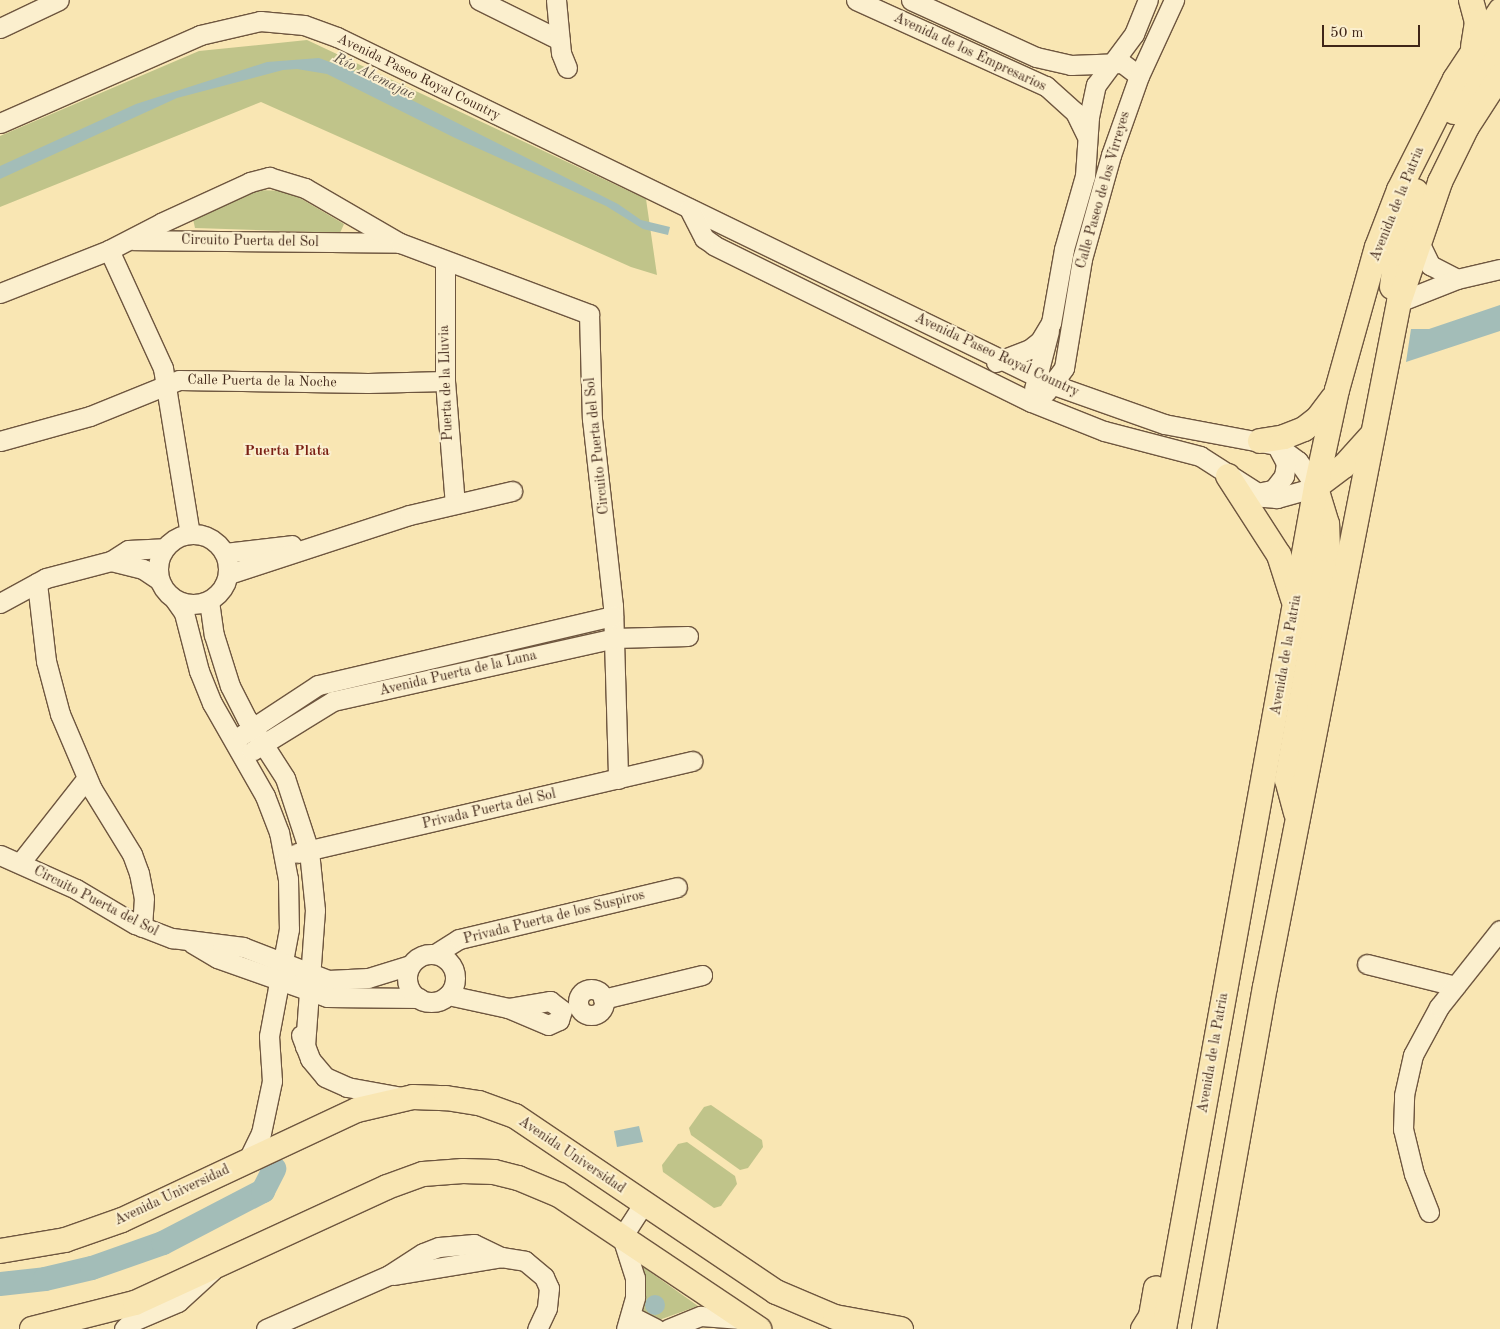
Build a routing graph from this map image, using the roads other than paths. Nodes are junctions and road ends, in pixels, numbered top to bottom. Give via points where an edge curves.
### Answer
1 (59, 0) edge
2 (479, 0) edge
3 (556, 0) edge
4 (856, 0) edge
5 (911, 0) edge
6 (1148, 0) edge
7 (1174, 0) edge
8 (1471, 0) edge
9 (1500, 11) edge
10 (0, 28) edge
11 (560, 40) junction
12 (1500, 44) edge
13 (1472, 48) junction
14 (1112, 63) junction
15 (567, 68) dead end
16 (1139, 76) junction
17 (1500, 76) edge
18 (0, 123) edge
19 (1088, 143) junction
20 (1110, 155) junction
21 (689, 209) junction
22 (129, 240) junction
23 (1418, 240) junction
24 (400, 243) junction
25 (1377, 247) junction
26 (109, 250) junction
27 (445, 262) junction
28 (1500, 269) edge
29 (778, 277) junction
30 (1457, 279) junction
31 (842, 281) junction
32 (0, 293) edge
33 (1398, 302) junction
34 (1051, 323) junction
35 (921, 349) junction
36 (1002, 361) junction
37 (445, 381) junction
38 (1045, 381) junction
39 (167, 383) junction
40 (1337, 390) junction
41 (1031, 402) junction
42 (1187, 430) junction
43 (1104, 431) junction
44 (1372, 434) junction
45 (0, 441) edge
46 (1268, 443) junction
47 (1228, 476) junction
48 (1316, 487) junction
49 (512, 491) dead end
50 (1255, 493) junction
51 (455, 504) junction
52 (190, 534) junction
53 (323, 541) junction
54 (164, 548) junction
55 (225, 553) junction
56 (111, 561) junction
57 (229, 574) junction
58 (158, 578) junction
59 (37, 583) junction
60 (175, 600) junction
61 (209, 601) junction
62 (0, 603) edge
63 (1294, 608) junction
64 (613, 616) junction
65 (688, 636) dead end
66 (614, 638) junction
67 (440, 656) junction
68 (446, 676) junction
69 (258, 736) junction
70 (238, 749) junction
71 (692, 762) dead end
72 (87, 778) junction
73 (618, 779) junction
74 (1298, 817) junction
75 (309, 851) junction
76 (0, 855) edge
77 (284, 855) junction
78 (20, 864) junction
79 (677, 887) dead end
80 (142, 927) junction
81 (1500, 930) edge
82 (435, 954) junction
83 (1367, 964) dead end
84 (410, 965) junction
85 (282, 972) junction
86 (702, 975) dead end
87 (311, 983) junction
88 (1455, 986) junction
89 (448, 995) junction
90 (419, 998) junction
91 (405, 1098) junction
92 (248, 1160) junction
93 (644, 1203) junction
94 (1429, 1212) dead end
95 (1183, 1223) junction
96 (622, 1237) junction
97 (0, 1250) edge
98 (217, 1266) junction
99 (629, 1322) edge
100 (293, 1323) edge
101 (750, 1324) edge
102 (68, 1326) edge
103 (32, 1329) edge
104 (124, 1329) edge
105 (266, 1329) edge
106 (537, 1329) edge
107 (656, 1329) edge
108 (668, 1329) edge
109 (901, 1329) edge
110 (1143, 1329) edge
111 (1164, 1329) edge
112 (1204, 1329) edge

1 - 10 street
2 - 11 street
3 - 11 street
4 - 19 street, Avenida de los Empresarios via 1046,86 1075,112
5 - 14 street, Avenida de los Empresarios via 1053,63 1083,66
6 - 14 street, Calle Paseo de los Virreyes via 1134,34
7 - 16 street, Calle Paseo de los Virreyes
8 - 13 main road via 1477,22
9 - 13 main road, Avenida de la Patria
11 - 15 street
12 - 33 main road via 1456,108 1413,197 1393,270 1392,288
13 - 25 main road, Avenida de la Patria via 1418,149
14 - 16 street, Avenida de los Empresarios via 1127,65
14 - 19 street, Calle Paseo de los Virreyes via 1094,92
16 - 20 street, Calle Paseo de los Virreyes
17 - 23 main road via 1467,127 1440,182
18 - 21 street, Avenida Paseo Royal Country via 200,35 260,21 304,26 336,37
19 - 20 street via 1099,154
19 - 34 street, Calle Paseo de los Virreyes via 1085,176 1064,249
20 - 38 street, Calle Paseo de los Virreyes via 1082,258 1064,368
21 - 29 street, Avenida Paseo Royal Country via 704,238
21 - 31 street, Avenida Paseo Royal Country
22 - 24 street, Circuito Puerta del Sol
22 - 24 street, Circuito Puerta del Sol via 250,182 270,177 305,188
22 - 26 street, Circuito Puerta del Sol
23 - 30 street via 1430,265
23 - 33 main road
24 - 27 street, Circuito Puerta del Sol
25 - 33 main road via 1378,286 1384,298
25 - 40 main road, Avenida de la Patria
26 - 32 street, Circuito Puerta del Sol
26 - 39 street
27 - 37 street, Puerta de la Lluvia
27 - 64 street, Circuito Puerta del Sol via 589,314 592,419
28 - 30 street
29 - 31 street via 787,268 792,268 822,282
29 - 35 street, Avenida Paseo Royal Country
30 - 33 street
31 - 36 street, Avenida Paseo Royal Country
33 - 44 main road
34 - 36 street, Calle Paseo de los Virreyes via 1040,341 1030,349
34 - 38 street, Calle Paseo de los Virreyes
35 - 36 street via 927,342 937,340 983,362
35 - 41 street, Avenida Paseo Royal Country
36 - 38 street, Avenida Paseo Royal Country
37 - 39 street, Calle Puerta de la Noche via 368,383 215,379
37 - 51 street, Puerta de la Lluvia
38 - 41 street
38 - 42 street, Avenida Paseo Royal Country
39 - 45 street, Calle Puerta de la Noche via 90,416
39 - 52 street via 175,454
40 - 46 main road via 1324,411 1304,429
40 - 48 main road, Avenida de la Patria
41 - 43 street, Avenida Paseo Royal Country
42 - 43 street via 1167,432 1117,420
42 - 46 street, Avenida Paseo Royal Country
43 - 47 street, Avenida Paseo Royal Country via 1200,456
44 - 48 main road via 1344,466
44 - 74 main road
46 - 48 street, Avenida Paseo Royal Country via 1298,461
46 - 50 street via 1286,462 1284,476 1273,490
47 - 50 street, Avenida Paseo Royal Country
47 - 63 main road via 1279,555 1292,588
48 - 50 street, Avenida Paseo Royal Country via 1277,498
48 - 63 main road, Avenida de la Patria
48 - 74 main road via 1327,524 1328,550 1287,780
49 - 51 street
51 - 53 street
52 - 54 street via 176,538
52 - 55 street via 211,538
53 - 55 street
53 - 57 street via 283,558
54 - 56 street via 128,550
54 - 58 street via 158,563
55 - 57 street
56 - 58 street via 143,569
56 - 59 street
57 - 61 street via 225,585
58 - 60 street
59 - 62 street
59 - 72 street via 50,676 68,735
60 - 61 street via 186,604
60 - 70 street via 184,613 205,687
61 - 69 street via 211,622 224,670
63 - 95 main road, Avenida de la Patria
64 - 66 street, Circuito Puerta del Sol
64 - 67 street, Avenida Puerta de la Luna
65 - 66 street, Avenida Puerta de la Luna
66 - 68 street, Avenida Puerta de la Luna
66 - 73 street, Circuito Puerta del Sol
67 - 68 street
67 - 69 street, Avenida Puerta de la Luna via 318,686
68 - 69 street, Avenida Puerta de la Luna via 333,701
69 - 70 street, Avenida Puerta de la Luna
69 - 75 street via 293,796
70 - 77 street via 265,796
71 - 73 street, Privada Puerta del Sol
72 - 78 street
72 - 80 street via 132,854 144,898
73 - 75 street, Privada Puerta del Sol
74 - 112 main road
75 - 77 street, Privada Puerta del Sol
75 - 87 street via 315,895
76 - 78 street, Circuito Puerta del Sol
77 - 85 street via 290,902
78 - 80 street, Circuito Puerta del Sol via 76,889
79 - 82 street, Privada Puerta de los Suspiros via 459,939
80 - 85 street, Circuito Puerta del Sol via 192,943 224,942
81 - 88 street
82 - 84 street via 416,958
82 - 89 street via 450,962 454,970 455,979
83 - 88 street
84 - 87 street, Circuito Puerta del Sol via 368,978
84 - 90 street via 408,984
85 - 87 street, Circuito Puerta del Sol
85 - 92 street via 269,1036 272,1081 266,1117
86 - 89 street via 603,999 602,1009 594,1015 570,1008 559,1020 548,1025 508,1008
87 - 90 street, Circuito Puerta del Sol via 327,997
87 - 91 street via 305,1047 316,1068 333,1082
88 - 94 street via 1413,1055 1404,1095 1403,1129 1414,1174
89 - 90 street via 434,1002
91 - 92 main road, Avenida Universidad via 357,1110
91 - 93 main road, Avenida Universidad via 446,1098 479,1103 515,1116
92 - 97 main road, Avenida Universidad via 66,1240
93 - 96 street
93 - 109 main road, Avenida Universidad via 776,1292 835,1317
95 - 110 main road via 1160,1267 1151,1316
95 - 111 main road, Avenida de la Patria
96 - 98 main road via 537,1184 494,1172 450,1171 423,1174 387,1187
96 - 99 street via 635,1278
96 - 101 main road
98 - 102 main road via 135,1303
98 - 104 street via 178,1302 131,1322
99 - 107 street
100 - 105 street
100 - 106 street via 389,1276 501,1257 525,1261 544,1277 549,1288 548,1301
101 - 108 street via 701,1316
102 - 103 main road

